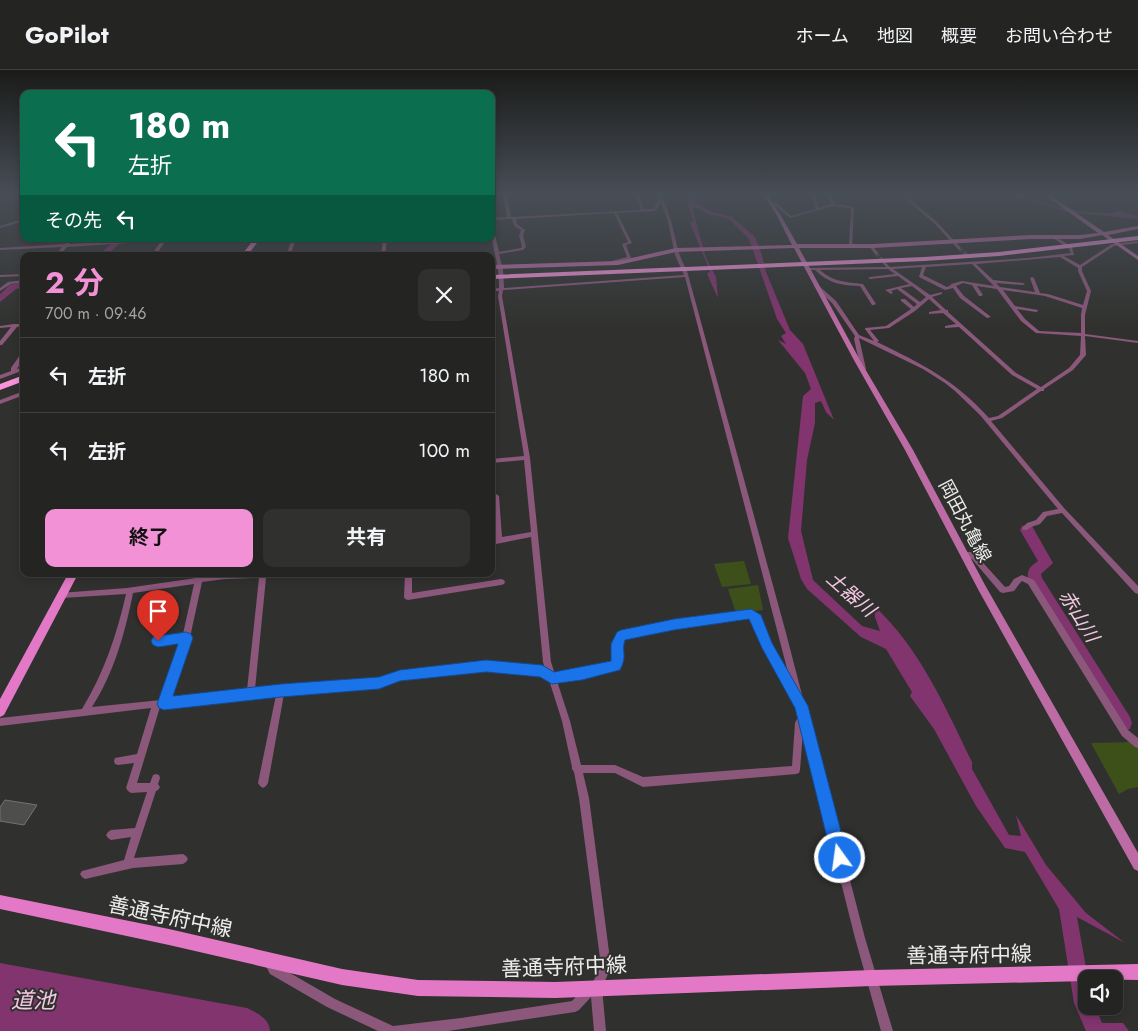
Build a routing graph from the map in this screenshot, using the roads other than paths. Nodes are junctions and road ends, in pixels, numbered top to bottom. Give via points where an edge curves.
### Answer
1 (522, 238) edge
2 (628, 238) edge
3 (675, 238) edge
4 (787, 238) edge
5 (851, 238) edge
6 (948, 238) edge
7 (1020, 238) edge
8 (1035, 238) edge
9 (1083, 238) edge
10 (1104, 238) edge
11 (1108, 238) edge
12 (1138, 238) edge
13 (69, 242) edge
14 (136, 242) edge
15 (495, 242) edge
16 (1138, 242) edge
17 (952, 243) junction
18 (1058, 243) junction
19 (1117, 244) junction
20 (66, 246) junction
21 (790, 246) junction
22 (851, 246) junction
23 (871, 246) junction
24 (959, 248) tunnel mouth
25 (0, 249) edge
26 (678, 250) junction
27 (61, 252) edge
28 (498, 253) junction
29 (876, 253) tunnel mouth
30 (1061, 256) junction
31 (970, 257) tunnel mouth
32 (1138, 258) edge
33 (884, 262) tunnel mouth
34 (974, 263) junction
35 (605, 264) junction
36 (815, 264) junction
37 (924, 266) junction
38 (495, 267) edge
39 (1080, 267) junction
40 (889, 268) junction
41 (495, 272) edge
42 (495, 272) edge
43 (495, 274) edge
44 (20, 275) edge
45 (898, 275) junction
46 (0, 276) edge
47 (686, 276) junction
48 (870, 278) dead end
49 (1032, 278) dead end
50 (992, 281) junction
51 (20, 282) edge
52 (974, 284) junction
53 (1023, 284) dead end
54 (912, 285) junction
55 (816, 286) junction
56 (953, 286) junction
57 (898, 288) junction
58 (502, 289) junction
59 (0, 290) edge
60 (495, 290) edge
61 (1000, 290) junction
62 (940, 293) dead end
63 (892, 294) dead end
64 (1038, 294) junction
65 (982, 295) dead end
66 (929, 296) junction
67 (903, 300) dead end
68 (874, 304) dead end
69 (920, 304) junction
70 (1013, 307) junction
71 (1084, 307) junction
72 (914, 309) junction
73 (1036, 310) dead end
74 (946, 312) junction
75 (931, 313) dead end
76 (989, 317) dead end
77 (20, 324) edge
78 (16, 325) junction
79 (960, 325) junction
80 (0, 326) edge
81 (947, 327) dead end
82 (1083, 335) junction
83 (857, 336) junction
84 (1138, 342) edge
85 (0, 344) edge
86 (893, 353) junction
87 (20, 359) edge
88 (20, 370) edge
89 (864, 371) junction
90 (14, 372) junction
91 (0, 377) edge
92 (20, 380) edge
93 (20, 384) edge
94 (0, 387) edge
95 (1042, 390) junction
96 (0, 391) edge
97 (20, 394) edge
98 (0, 402) edge
99 (988, 420) junction
100 (527, 458) junction
101 (495, 461) edge
102 (496, 496) dead end
103 (1062, 511) junction
104 (1025, 528) dead end
105 (534, 534) junction
106 (500, 541) junction
107 (495, 542) edge
108 (965, 555) junction
109 (72, 577) edge
110 (216, 577) edge
111 (263, 577) edge
112 (408, 577) edge
113 (199, 579) junction
114 (501, 582) dead end
115 (130, 590) junction
116 (1138, 592) edge
117 (62, 595) junction
118 (186, 638) junction
119 (158, 641) dead end
120 (552, 678) junction
121 (281, 690) junction
122 (251, 694) junction
123 (161, 704) junction
124 (802, 710) junction
125 (0, 711) edge
126 (85, 712) junction
127 (0, 722) edge
128 (1138, 744) edge
129 (140, 758) junction
130 (118, 761) dead end
131 (576, 769) junction
132 (263, 783) dead end
133 (138, 832) junction
134 (111, 835) dead end
135 (183, 859) dead end
136 (127, 865) junction
137 (1138, 865) edge
138 (85, 874) dead end
139 (0, 902) edge
140 (269, 961) junction
141 (1138, 972) edge
142 (872, 978) junction
143 (594, 987) junction
144 (393, 1031) edge
145 (600, 1031) edge
146 (887, 1031) edge

1 - 28 street via 522,249
2 - 35 street via 630,243 624,244 629,258
3 - 26 street
4 - 21 main road, 岡田丸亀線
5 - 22 street
6 - 17 street
7 - 17 main road
8 - 18 main road
9 - 18 main road
10 - 18 highway
11 - 19 main road
12 - 18 highway
13 - 20 street
14 - 20 street
15 - 28 street
16 - 19 street
17 - 23 main road
17 - 24 street
18 - 30 street via 1073,250 1073,254
18 - 36 highway via 924,259
19 - 32 main road
19 - 39 street
20 - 25 street
20 - 27 street
21 - 22 main road
21 - 26 main road
21 - 36 main road, 岡田丸亀線
22 - 23 main road
23 - 29 street
26 - 35 main road
26 - 47 street
28 - 38 street
30 - 34 street
30 - 39 street
31 - 34 street
33 - 40 street
34 - 37 street
34 - 50 street
35 - 41 main road
36 - 40 street
36 - 42 highway
36 - 55 main road, 岡田丸亀線
36 - 68 street via 826,280 861,285
37 - 40 street
37 - 56 street via 921,276 947,289
39 - 71 street via 1089,291
40 - 45 street
43 - 58 street
44 - 46 street
45 - 48 street
45 - 54 street
47 - 58 street
47 - 124 street
49 - 64 street
50 - 53 street
50 - 61 street
51 - 59 street via 10,283
52 - 56 street via 962,282
52 - 61 street
52 - 65 street
54 - 57 street
54 - 66 street
55 - 83 street via 834,302
55 - 89 main road, 岡田丸亀線
56 - 76 street
57 - 63 street via 887,290
57 - 69 street
58 - 60 street
58 - 100 street via 500,296
61 - 64 street
61 - 70 street
62 - 66 street
64 - 71 street
66 - 69 street
66 - 74 street
67 - 72 street
69 - 72 street
70 - 73 street
70 - 82 street via 1038,332
71 - 82 street
72 - 86 street via 887,327 867,329
74 - 75 street
74 - 79 street
77 - 78 street
78 - 80 street
78 - 85 street
79 - 81 street
79 - 95 street via 1014,374
82 - 84 street
82 - 95 street via 1080,360
83 - 86 street
83 - 89 street
86 - 99 street via 956,388
87 - 90 street
88 - 90 street
89 - 108 main road, 岡田丸亀線
90 - 91 street
92 - 94 highway
93 - 96 highway
95 - 99 street via 1000,417
97 - 98 street
99 - 103 street
100 - 101 street
100 - 105 street
102 - 106 street
103 - 104 street via 1045,514 1038,522
103 - 116 street
105 - 106 street
105 - 120 street via 542,628
106 - 107 street
108 - 128 street via 971,555 1003,590 1011,589 1022,578 1031,582 1125,733
108 - 137 main road, 岡田丸亀線
109 - 117 main road
110 - 113 street
111 - 122 street
112 - 114 street via 408,597
113 - 115 street
113 - 118 street
115 - 117 street
115 - 126 street via 125,616 102,685
117 - 125 main road
118 - 119 street
118 - 123 street
120 - 121 street via 542,671 486,666 400,676 379,683
120 - 124 street via 615,666 619,659 617,644 621,636 751,614 756,618 766,644
120 - 131 street
121 - 122 street
121 - 132 street
122 - 123 street
123 - 126 street
123 - 129 street
124 - 131 street via 796,770 643,782 615,769
124 - 142 street
126 - 127 street
129 - 130 street
129 - 133 street via 131,788 155,782
131 - 143 street via 584,798 606,968
133 - 134 street
133 - 136 street
135 - 136 street
136 - 138 street
139 - 140 main road, 善通寺府中線
140 - 143 main road, 善通寺府中線 via 366,982 418,988
140 - 144 street via 274,970 331,1003
141 - 142 main road, 善通寺府中線
142 - 143 main road, 善通寺府中線
142 - 146 street
143 - 144 street via 575,1006
143 - 145 street

